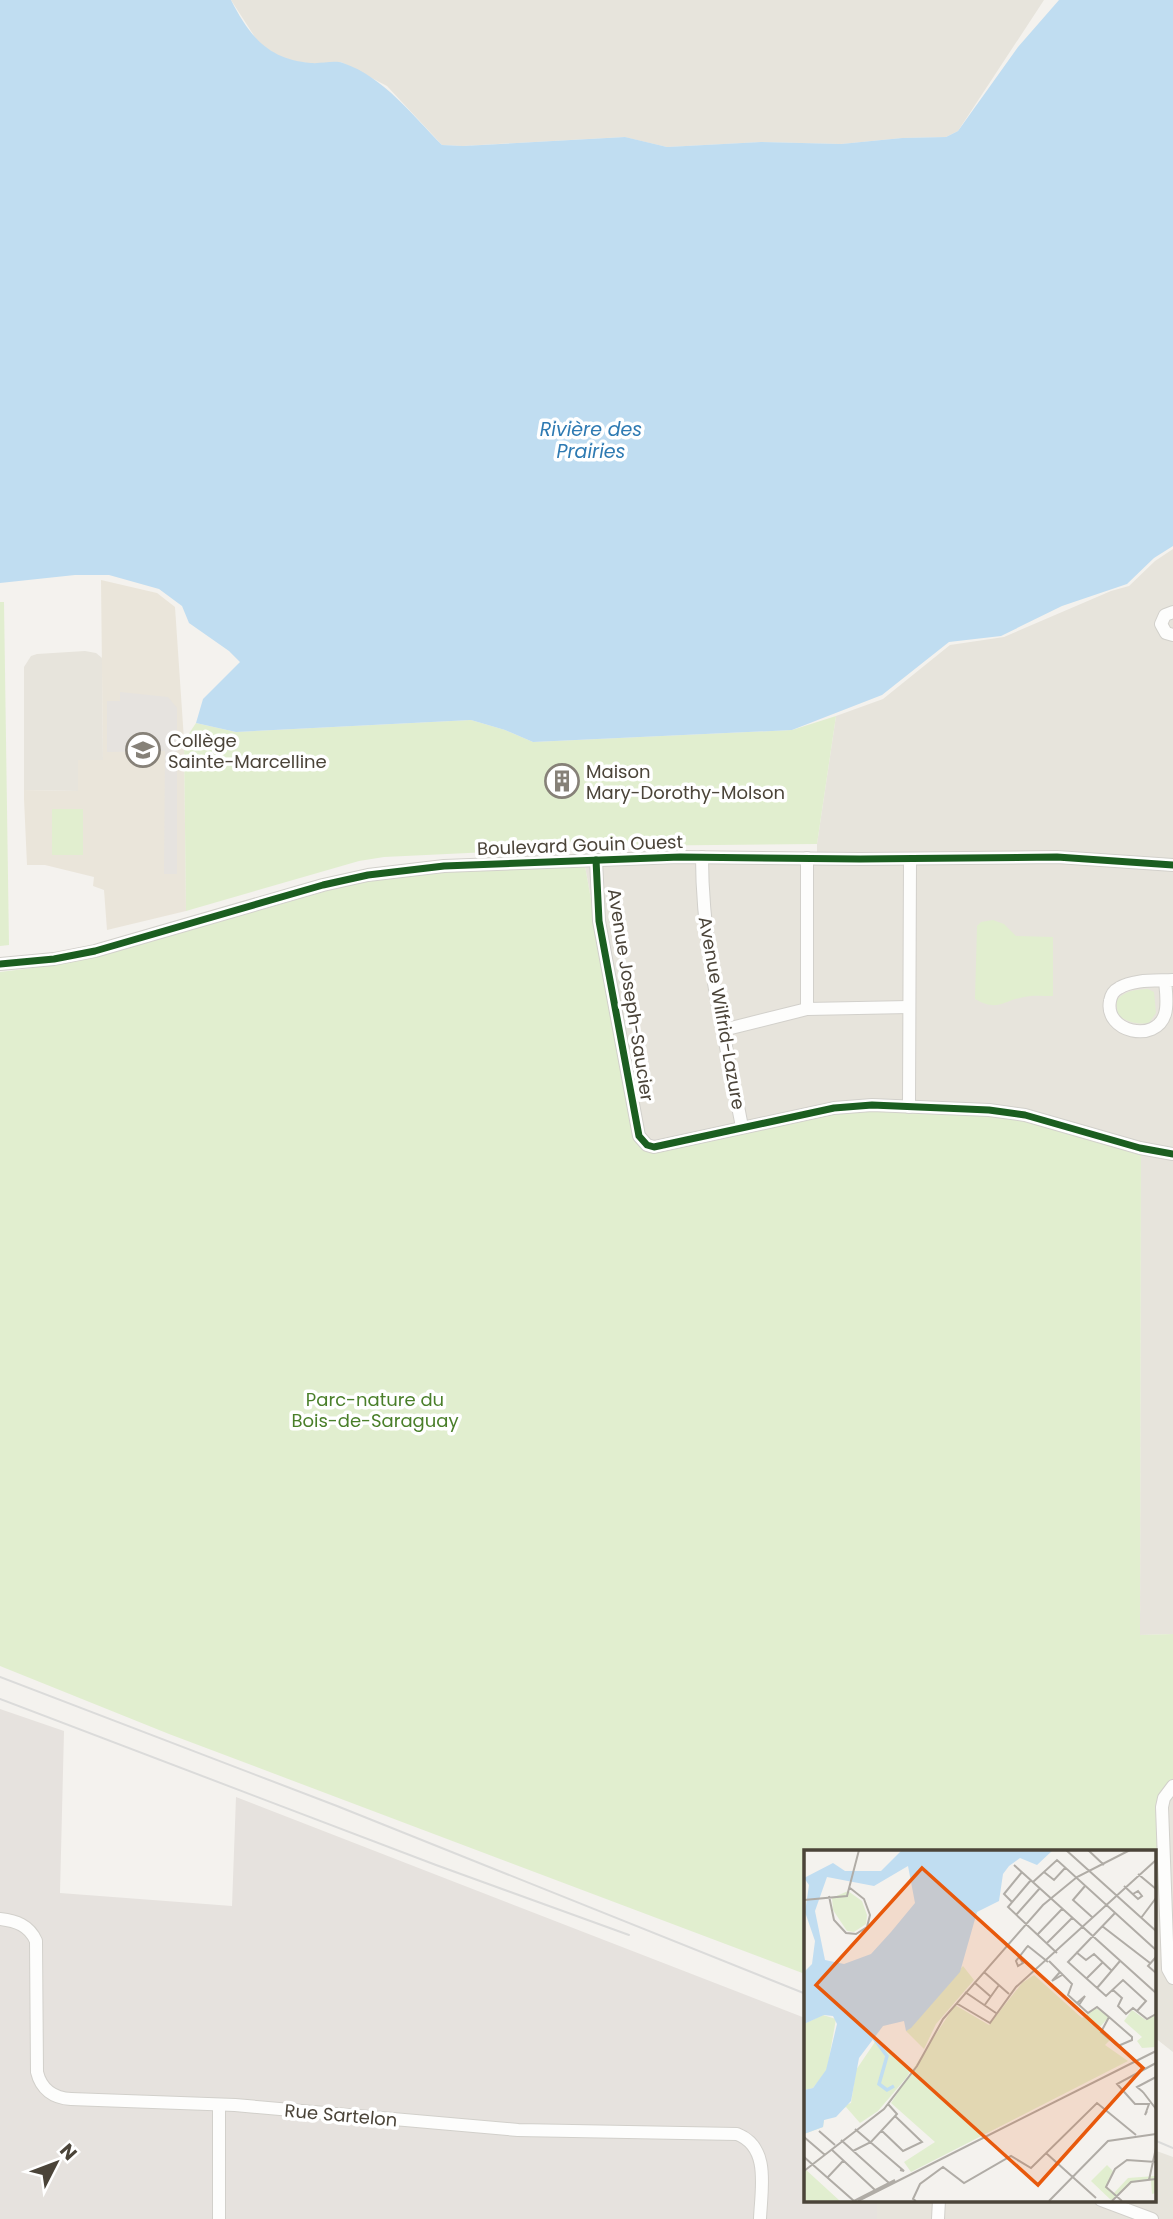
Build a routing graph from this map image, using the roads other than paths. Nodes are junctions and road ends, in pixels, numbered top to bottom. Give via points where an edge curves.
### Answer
1 (1173, 612) edge
2 (1173, 635) edge
3 (702, 857) junction
4 (807, 858) junction
5 (910, 859) junction
6 (596, 860) junction
7 (1173, 865) edge
8 (0, 964) edge
9 (1169, 980) edge
10 (909, 1007) junction
11 (807, 1009) junction
12 (723, 1030) junction
13 (909, 1107) junction
14 (742, 1127) junction
15 (1173, 1154) edge
16 (1173, 1786) edge
17 (0, 1919) edge
18 (1173, 1978) edge
19 (219, 2105) junction
20 (1106, 2202) edge
21 (219, 2219) edge
22 (760, 2219) edge
23 (1152, 2219) edge

1 - 2 street via 1165,615 1161,624
3 - 4 street, Boulevard Gouin Ouest
3 - 6 street, Boulevard Gouin Ouest
3 - 12 street, Avenue Wilfrid-Lazure via 704,920
4 - 5 street, Boulevard Gouin Ouest
4 - 11 street
5 - 7 street, Boulevard Gouin Ouest via 1057,857
5 - 10 street
6 - 8 street, Boulevard Gouin Ouest via 444,866 368,875 305,889 118,946
6 - 14 street, Avenue Joseph-Saucier via 599,921 639,1136 654,1147
9 - 9 street via 1131,983 1115,990 1111,1016 1132,1030 1155,1028 1165,1015
10 - 11 street
10 - 13 street
11 - 12 street
12 - 14 street, Avenue Wilfrid-Lazure
13 - 14 street via 834,1108
13 - 15 street via 1025,1115
16 - 18 street via 1162,1807 1168,1969
17 - 19 street, Rue Sartelon via 23,1925 36,1941 37,2072 47,2090 64,2099
19 - 21 street
19 - 22 street, Rue Sartelon via 518,2130 737,2134 750,2140 759,2154
20 - 23 street

